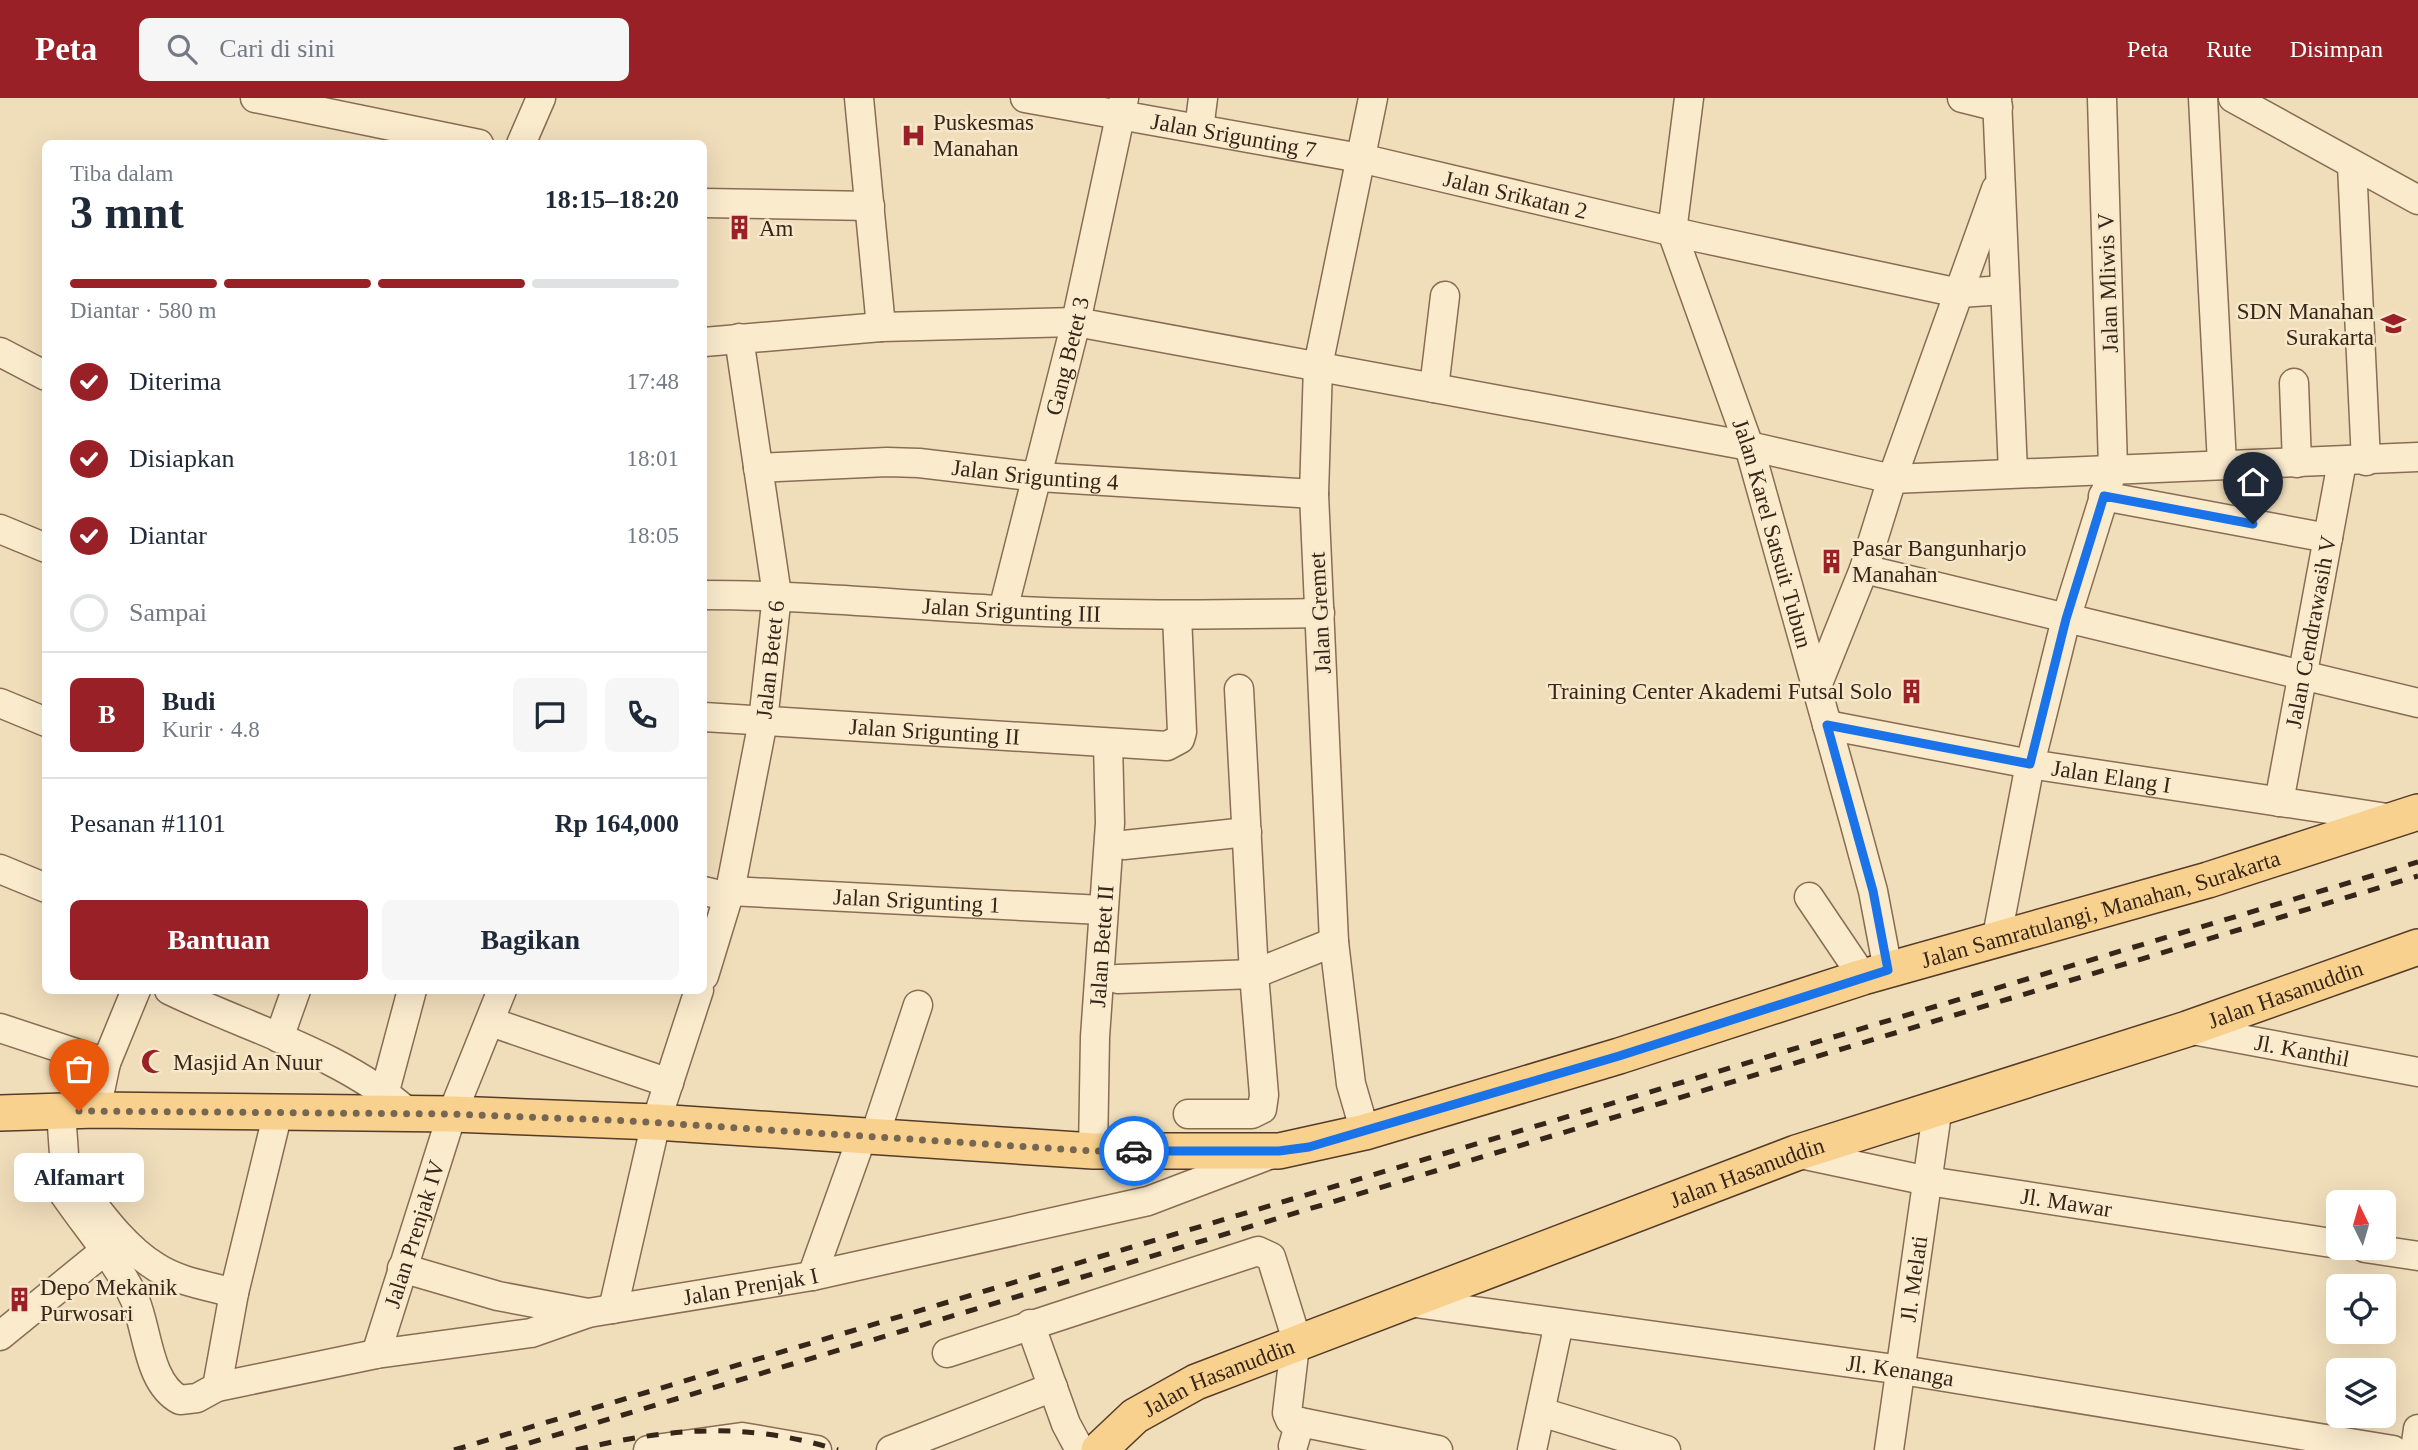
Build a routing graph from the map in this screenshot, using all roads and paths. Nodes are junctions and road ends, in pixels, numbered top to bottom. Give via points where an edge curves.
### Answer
1 (255, 98) edge
2 (541, 98) edge
3 (859, 98) edge
4 (1025, 98) edge
5 (1202, 98) edge
6 (1373, 98) edge
7 (1689, 98) edge
8 (1962, 98) edge
9 (2102, 98) edge
10 (2203, 98) edge
11 (2233, 98) edge
12 (1997, 103) edge
13 (1123, 106) edge
14 (1199, 129) junction
15 (460, 140) edge
16 (523, 140) edge
17 (1360, 158) junction
18 (2352, 166) junction
19 (2002, 174) junction
20 (2418, 200) edge
21 (707, 203) edge
22 (870, 206) junction
23 (1672, 232) junction
24 (2005, 290) junction
25 (1959, 293) junction
26 (1445, 296) dead end
27 (1076, 322) junction
28 (881, 327) junction
29 (738, 338) junction
30 (707, 342) edge
31 (0, 352) edge
32 (1318, 366) junction
33 (42, 374) edge
34 (2294, 383) dead end
35 (1434, 388) junction
36 (1749, 446) junction
37 (2418, 457) edge
38 (2354, 462) junction
39 (2297, 463) junction
40 (2222, 464) junction
41 (758, 468) junction
42 (2113, 468) junction
43 (2012, 472) junction
44 (1039, 477) junction
45 (1892, 478) junction
46 (1314, 494) junction
47 (2104, 496) junction
48 (0, 529) edge
49 (2328, 538) junction
50 (42, 546) edge
51 (1864, 569) junction
52 (707, 595) edge
53 (777, 595) junction
54 (1003, 610) junction
55 (1320, 614) junction
56 (1177, 615) junction
57 (2066, 619) junction
58 (2302, 676) junction
59 (1817, 686) junction
60 (1239, 690) dead end
61 (0, 703) edge
62 (2418, 704) edge
63 (707, 717) edge
64 (42, 720) edge
65 (763, 721) junction
66 (1827, 725) junction
67 (1108, 743) junction
68 (2030, 764) junction
69 (2279, 802) junction
70 (2407, 816) edge
71 (1247, 832) junction
72 (1124, 845) dead end
73 (0, 869) edge
74 (42, 886) edge
75 (721, 893) edge
76 (1809, 897) dead end
77 (1102, 910) junction
78 (1998, 931) dead end
79 (1334, 942) junction
80 (2418, 947) edge
81 (707, 961) edge
82 (1254, 974) junction
83 (1875, 974) junction
84 (1118, 979) dead end
85 (134, 994) edge
86 (178, 994) edge
87 (295, 994) edge
88 (411, 994) edge
89 (501, 994) edge
90 (698, 994) edge
91 (918, 1005) dead end
92 (491, 1021) junction
93 (0, 1028) edge
94 (2187, 1028) junction
95 (279, 1038) junction
96 (106, 1063) junction
97 (2418, 1072) edge
98 (669, 1083) junction
99 (397, 1102) junction
100 (1938, 1106) junction
101 (96, 1110) junction
102 (61, 1112) junction
103 (278, 1112) junction
104 (0, 1113) edge
105 (452, 1114) junction
106 (1188, 1114) dead end
107 (656, 1122) junction
108 (1365, 1132) junction
109 (869, 1135) junction
110 (1093, 1151) junction
111 (1279, 1151) junction
112 (1796, 1153) junction
113 (65, 1168) junction
114 (1928, 1181) junction
115 (2326, 1242) edge
116 (103, 1252) junction
117 (2396, 1253) edge
118 (2418, 1256) edge
119 (402, 1268) junction
120 (812, 1276) junction
121 (234, 1293) junction
122 (1408, 1302) junction
123 (600, 1311) junction
124 (1559, 1322) junction
125 (1030, 1324) junction
126 (0, 1336) edge
127 (1297, 1344) junction
128 (947, 1353) dead end
129 (376, 1354) junction
130 (1902, 1370) junction
131 (217, 1387) junction
132 (1053, 1387) junction
133 (1541, 1412) junction
134 (2418, 1429) edge
135 (648, 1450) edge
136 (817, 1450) edge
137 (891, 1450) edge
138 (1080, 1450) edge
139 (1099, 1450) edge
140 (1438, 1450) edge
141 (1532, 1450) edge
142 (1667, 1450) edge
143 (1889, 1450) edge
144 (2393, 1450) edge
145 (2415, 1450) edge

1 - 15 street
2 - 16 street
3 - 22 street
4 - 13 street, Jalan Srigunting 7
5 - 14 street
6 - 17 street, Jalan Gremet
7 - 23 street, Jalan Karel Satsuit Tubun
8 - 12 street
9 - 42 street, Jalan Mliwis V
10 - 40 street
11 - 18 street
12 - 19 street
13 - 14 street, Jalan Srigunting 7
13 - 27 street, Gang Betet 3
14 - 17 street, Jalan Srigunting 7
17 - 23 street, Jalan Srikatan 2
17 - 32 street, Jalan Gremet
18 - 20 street
18 - 38 street, Jalan Cendrawasih V
19 - 24 street
19 - 25 street
21 - 22 street
22 - 28 street
23 - 25 street, Jalan Srikatan 2
23 - 36 street, Jalan Karel Satsuit Tubun
24 - 25 street, Jalan Srikatan 2
24 - 43 street
25 - 45 street
26 - 35 street
27 - 28 street
27 - 32 street
27 - 44 street, Gang Betet 3
28 - 29 street
29 - 30 street
29 - 41 street, Jalan Betet 6
31 - 33 street
32 - 35 street
32 - 46 street, Jalan Gremet
34 - 39 street
35 - 36 street
36 - 45 street
36 - 59 street, Jalan Karel Satsuit Tubun
37 - 38 street
38 - 39 street
38 - 49 street, Jalan Cendrawasih V
39 - 40 street
40 - 42 street
41 - 44 street, Jalan Srigunting 4 via 887,462
41 - 53 street, Jalan Betet 6
42 - 43 street
42 - 47 street, Jalan Mliwis V
43 - 45 street
44 - 46 street, Jalan Srigunting 4
44 - 54 street, Gang Betet 3
45 - 51 street
46 - 55 street, Jalan Gremet
47 - 49 street
47 - 57 street, Jalan Mliwis V
48 - 50 street
49 - 58 street, Jalan Cendrawasih V
51 - 57 street
51 - 59 street
52 - 53 street, Jalan Srigunting III
53 - 54 street, Jalan Srigunting III
53 - 65 street, Jalan Betet 6
54 - 56 street, Jalan Srigunting III
55 - 56 street, Jalan Srigunting III
55 - 79 street, Jalan Gremet
56 - 67 street, Jalan Srigunting II via 1180,738 1167,746
57 - 58 street
57 - 68 street, Jalan Mliwis V
58 - 62 street
58 - 69 street, Jalan Cendrawasih V
59 - 66 street, Jalan Karel Satsuit Tubun
60 - 71 street
61 - 64 street
63 - 65 street, Jalan Srigunting II
65 - 67 street, Jalan Srigunting II
65 - 75 street, Jalan Betet 6
66 - 68 street, Jalan Elang I
66 - 83 street, Jalan Karel Satsuit Tubun via 1873,891
67 - 77 street, Jalan Betet II via 1110,823
68 - 69 street, Jalan Elang I
68 - 78 street, Jalan Mliwis V
69 - 70 street, Jalan Elang I
70 - 83 main road, Jalan Samratulangi, Manahan, Surakarta via 2195,883
71 - 72 street
71 - 82 street
73 - 74 street
75 - 77 street, Jalan Srigunting 1
75 - 81 street, Jalan Betet 6
76 - 83 street
77 - 110 street, Jalan Betet II
79 - 82 street
79 - 108 street, Jalan Gremet via 1351,1084
80 - 94 main road, Jalan Hasanuddin
82 - 84 street
82 - 106 street via 1262,1049 1262,1108 1252,1115
83 - 108 main road, Jalan Samratulangi, Manahan, Surakarta
85 - 96 street
86 - 95 street
87 - 95 street
88 - 99 street
89 - 92 street
90 - 98 street
91 - 109 street
92 - 98 street
92 - 105 street
93 - 96 street
94 - 97 street, Jl. Kanthil
94 - 100 main road, Jalan Hasanuddin
95 - 99 street
96 - 101 street
98 - 107 street
99 - 103 main road, Jalan Samratulangi, Manahan, Surakarta
99 - 105 main road, Jalan Samratulangi, Manahan, Surakarta
100 - 112 main road, Jalan Hasanuddin
100 - 114 street, Jl. Melati
101 - 102 main road, Jalan Samratulangi, Manahan, Surakarta
101 - 103 main road, Jalan Samratulangi, Manahan, Surakarta
102 - 104 main road, Jalan Samratulangi, Manahan, Surakarta
102 - 113 street
103 - 121 street
105 - 107 main road, Jalan Samratulangi, Manahan, Surakarta
105 - 119 street, Jalan Prenjak IV
107 - 109 main road, Jalan Samratulangi, Manahan, Surakarta
107 - 123 street
108 - 111 main road, Jalan Samratulangi, Manahan, Surakarta
109 - 110 main road, Jalan Samratulangi, Manahan, Surakarta
109 - 120 street
110 - 111 main road, Jalan Samratulangi, Manahan, Surakarta
111 - 120 street, Jalan Prenjak I via 1148,1200
112 - 114 street, Jl. Mawar
112 - 122 main road, Jalan Hasanuddin
113 - 116 street via 60,1188
113 - 121 street via 109,1223 156,1267
114 - 115 street, Jl. Mawar
114 - 130 street, Jl. Melati
116 - 126 street
116 - 131 street, Jalan Prenjak I via 136,1303 162,1386 180,1400 197,1398
117 - 118 street
119 - 123 street via 498,1296
119 - 129 street, Jalan Prenjak IV
120 - 123 street, Jalan Prenjak I
121 - 131 street
122 - 124 street, Jl. Kenanga
122 - 127 main road, Jalan Hasanuddin
123 - 129 street, Jalan Prenjak I via 531,1333
124 - 130 street, Jl. Kenanga
124 - 133 street
125 - 127 street via 1263,1251 1270,1257
125 - 128 street
125 - 132 street
127 - 139 main road, Jalan Hasanuddin via 1196,1382 1135,1416
127 - 140 street via 1287,1413 1297,1434
129 - 131 street, Jalan Prenjak I
130 - 143 street, Jl. Melati
130 - 144 street, Jl. Kenanga
132 - 137 street
132 - 138 street
133 - 141 street
133 - 142 street
134 - 145 street
135 - 136 street via 742,1437

